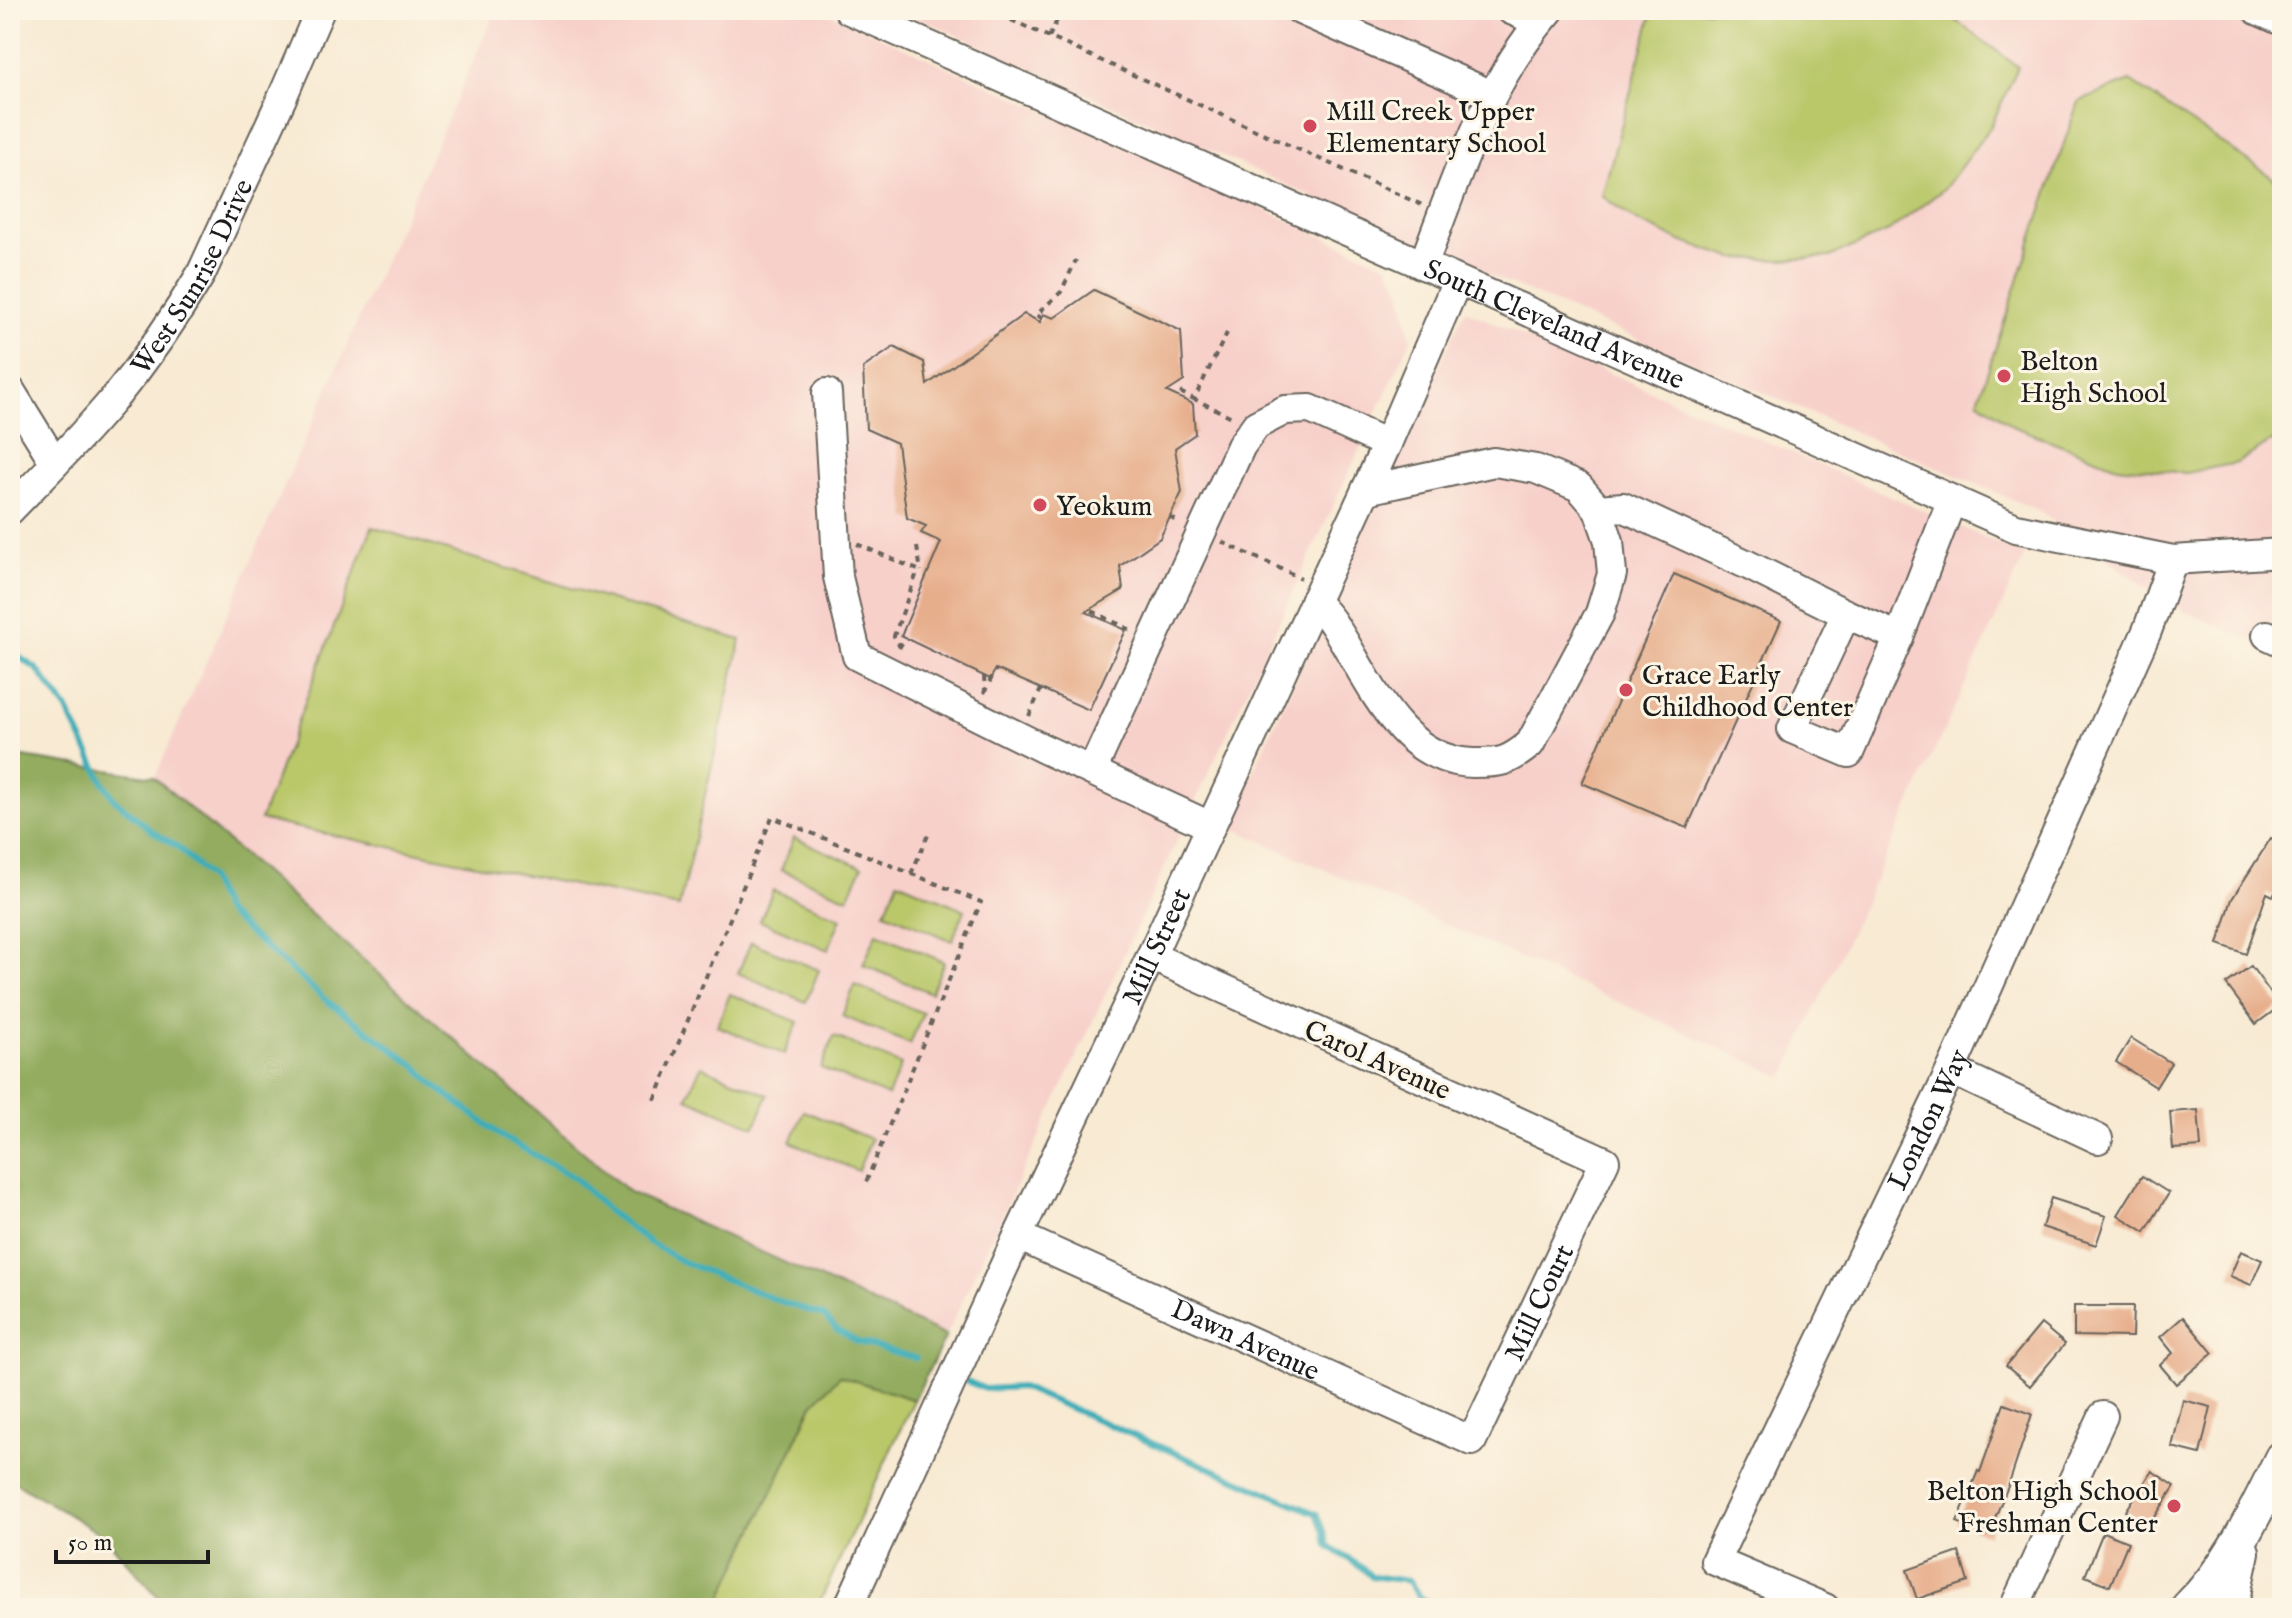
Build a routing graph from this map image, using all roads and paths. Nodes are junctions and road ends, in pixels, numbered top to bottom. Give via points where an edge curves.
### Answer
1 (320, 10) edge
2 (849, 10) edge
3 (989, 10) edge
4 (1062, 10) edge
5 (1300, 10) edge
6 (1511, 10) edge
7 (2257, 10) edge
8 (1545, 16) edge
9 (2282, 21) edge
10 (1049, 37) junction
11 (1492, 95) junction
12 (1424, 206) dead end
13 (1076, 260) dead end
14 (1423, 265) junction
15 (1457, 281) junction
16 (1042, 318) dead end
17 (1227, 333) dead end
18 (10, 390) edge
19 (1180, 392) dead end
20 (827, 393) dead end
21 (1194, 399) junction
22 (1239, 421) dead end
23 (1387, 444) junction
24 (55, 463) junction
25 (1366, 490) junction
26 (1952, 500) junction
27 (1598, 509) junction
28 (10, 510) edge
29 (1212, 538) dead end
30 (857, 543) dead end
31 (917, 547) dead end
32 (2282, 553) edge
33 (2173, 560) junction
34 (920, 571) junction
35 (928, 574) dead end
36 (1309, 590) junction
37 (1092, 611) dead end
38 (1846, 614) junction
39 (1139, 633) dead end
40 (1899, 637) junction
41 (900, 647) dead end
42 (996, 669) dead end
43 (984, 676) dead end
44 (1041, 689) dead end
45 (1024, 726) dead end
46 (1092, 771) junction
47 (1210, 826) junction
48 (929, 833) dead end
49 (911, 874) junction
50 (1151, 956) junction
51 (1951, 1070) junction
52 (655, 1100) dead end
53 (2098, 1139) dead end
54 (1605, 1161) joint
55 (864, 1187) dead end
56 (1018, 1236) junction
57 (2103, 1416) dead end
58 (1472, 1441) joint
59 (2282, 1458) edge
60 (2248, 1528) junction
61 (848, 1608) edge
62 (1825, 1608) edge
63 (2014, 1608) edge
64 (2188, 1608) edge
65 (2230, 1608) edge

1 - 24 street, West Sunrise Drive via 201,274 153,348
2 - 14 street, South Cleveland Avenue
3 - 10 path
4 - 10 path
5 - 11 street
6 - 8 street
7 - 9 street
8 - 11 street via 1526,37
10 - 12 path
11 - 14 street
13 - 16 path via 1061,292 1036,315
14 - 15 street, South Cleveland Avenue
15 - 23 street, Mill Street
15 - 26 street, South Cleveland Avenue
17 - 21 path
18 - 24 street
19 - 21 path
20 - 46 street via 838,577 857,656
21 - 22 path
23 - 25 street, Mill Street
23 - 46 street via 1310,409 1285,410 1256,425 1241,446
24 - 28 street, West Sunrise Drive
25 - 27 street via 1494,462 1536,469 1579,487
25 - 36 street, Mill Street
26 - 33 street, South Cleveland Avenue via 2016,528
26 - 40 street
27 - 36 street via 1609,541 1612,574 1600,613 1530,744 1511,759 1467,763 1445,758 1401,729
27 - 38 street via 1623,507
29 - 36 path
30 - 34 path
31 - 34 path
32 - 33 street, South Cleveland Avenue
33 - 51 street, London Way via 2147,631
34 - 35 path
34 - 41 path via 894,636
36 - 47 street, Mill Street
37 - 39 path
38 - 40 street
38 - 40 street via 1792,729 1849,753
42 - 43 path via 985,692
44 - 45 path
46 - 47 street
47 - 50 street, Mill Street
48 - 49 path
49 - 52 path via 772,817
49 - 55 path via 981,902
50 - 54 street, Carol Avenue
50 - 56 street, Mill Street
51 - 53 street
51 - 62 street, London Way via 1715,1561
54 - 58 street, Mill Court
56 - 58 street, Dawn Avenue
56 - 61 street, Mill Street
57 - 63 street
59 - 60 main road
60 - 64 main road
60 - 65 main road

